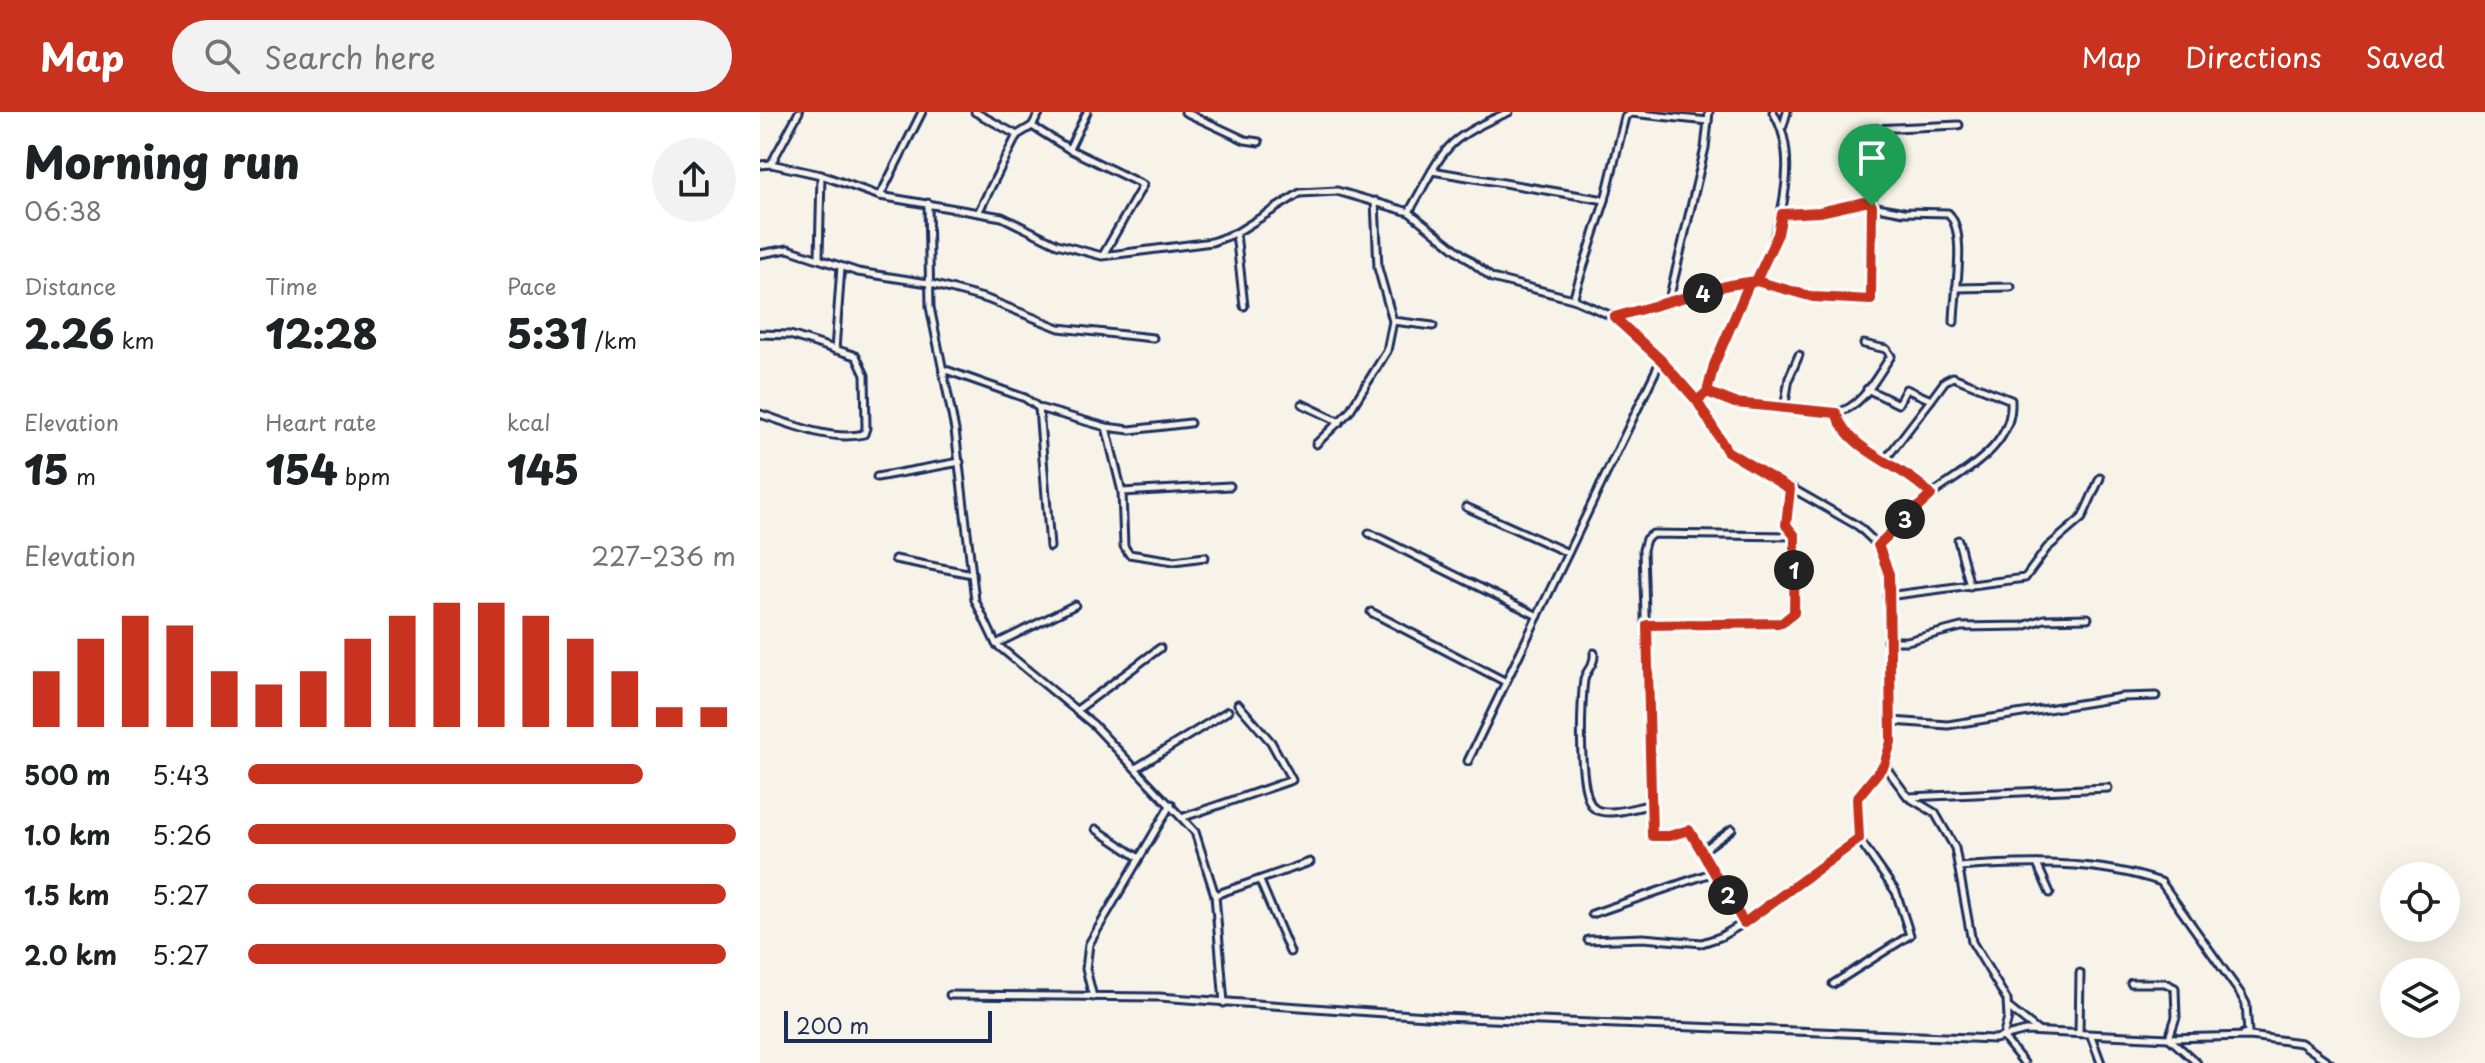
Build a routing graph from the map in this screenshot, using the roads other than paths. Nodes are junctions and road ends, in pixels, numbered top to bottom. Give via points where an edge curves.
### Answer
1 (799, 112) edge
2 (922, 112) edge
3 (975, 112) edge
4 (1040, 112) edge
5 (1087, 112) edge
6 (1185, 112) edge
7 (1509, 112) edge
8 (1709, 112) edge
9 (1773, 112) edge
10 (1787, 112) edge
11 (1708, 121) junction
12 (1959, 125) dead end
13 (1032, 126) junction
14 (1783, 127) junction
15 (1017, 135) junction
16 (1259, 142) dead end
17 (1069, 149) junction
18 (771, 164) junction
19 (760, 165) edge
20 (1432, 171) junction
21 (821, 175) junction
22 (880, 196) junction
23 (1605, 200) junction
24 (1375, 201) junction
25 (928, 203) junction
26 (1870, 204) junction
27 (979, 211) junction
28 (1409, 212) junction
29 (1782, 214) junction
30 (1236, 233) junction
31 (760, 254) edge
32 (1102, 256) junction
33 (819, 257) junction
34 (841, 267) junction
35 (1756, 281) junction
36 (928, 283) junction
37 (1749, 284) junction
38 (2011, 287) dead end
39 (1956, 288) junction
40 (1573, 299) junction
41 (1668, 304) junction
42 (1244, 306) dead end
43 (1614, 317) junction
44 (1393, 321) junction
45 (1954, 322) dead end
46 (1433, 326) dead end
47 (760, 334) edge
48 (1153, 338) dead end
49 (1864, 344) dead end
50 (835, 350) junction
51 (1799, 355) dead end
52 (1661, 360) junction
53 (942, 369) junction
54 (1867, 389) junction
55 (1707, 392) junction
56 (1931, 400) junction
57 (1697, 401) junction
58 (1302, 404) dead end
59 (1039, 408) junction
60 (1784, 409) junction
61 (1836, 413) junction
62 (760, 414) edge
63 (1340, 422) junction
64 (1190, 423) dead end
65 (1106, 427) junction
66 (1316, 444) dead end
67 (1885, 460) junction
68 (960, 462) junction
69 (877, 477) dead end
70 (2100, 478) dead end
71 (1230, 486) dead end
72 (1790, 489) junction
73 (1122, 492) junction
74 (1931, 495) junction
75 (1466, 507) dead end
76 (1369, 533) dead end
77 (1795, 536) junction
78 (1958, 540) dead end
79 (1878, 545) junction
80 (1050, 547) dead end
81 (1568, 553) junction
82 (1205, 557) dead end
83 (895, 559) dead end
84 (972, 574) junction
85 (1970, 586) junction
86 (1887, 596) junction
87 (1075, 605) dead end
88 (1371, 612) dead end
89 (1538, 616) junction
90 (2088, 618) dead end
91 (1647, 625) junction
92 (1887, 641) junction
93 (996, 644) junction
94 (1160, 648) dead end
95 (1594, 653) dead end
96 (1506, 682) junction
97 (2156, 696) dead end
98 (1238, 704) dead end
99 (1077, 710) junction
100 (1228, 711) dead end
101 (1892, 721) junction
102 (1468, 761) dead end
103 (1884, 765) junction
104 (1136, 768) junction
105 (2108, 788) dead end
106 (1908, 797) junction
107 (1171, 804) junction
108 (1650, 805) junction
109 (1184, 817) junction
110 (1096, 829) dead end
111 (1732, 829) dead end
112 (1859, 839) junction
113 (1702, 851) junction
114 (1139, 858) junction
115 (1310, 862) dead end
116 (2037, 863) junction
117 (1959, 867) junction
118 (1714, 872) junction
119 (1260, 881) junction
120 (2050, 893) dead end
121 (1215, 895) junction
122 (1592, 914) dead end
123 (1744, 923) junction
124 (1588, 940) dead end
125 (1290, 952) dead end
126 (2080, 973) dead end
127 (2131, 983) dead end
128 (1833, 984) dead end
129 (950, 995) dead end
130 (1093, 997) junction
131 (1224, 1003) junction
132 (2009, 1007) junction
133 (2039, 1032) junction
134 (2079, 1033) junction
135 (2091, 1036) junction
136 (2003, 1037) junction
137 (2226, 1037) junction
138 (2169, 1038) junction
139 (2024, 1063) edge
140 (2101, 1063) edge
141 (2197, 1063) edge
142 (2330, 1063) edge

1 - 18 street
2 - 22 street
3 - 15 street
4 - 13 street
5 - 17 street
6 - 16 street
7 - 20 street via 1456,137
8 - 11 street
9 - 14 street
10 - 14 street
11 - 23 street via 1631,113 1625,117
11 - 41 street
12 - 26 street via 1873,129
13 - 15 street
13 - 17 street
14 - 29 street
15 - 27 street
17 - 32 street via 1143,185
18 - 19 street
18 - 21 street
20 - 23 street
20 - 28 street
21 - 22 street
21 - 33 street
22 - 25 street
23 - 40 street
24 - 28 street
24 - 30 street via 1326,189 1300,193
24 - 44 street via 1378,268
25 - 27 street
25 - 36 street
26 - 29 street
26 - 35 street via 1871,300 1813,297
26 - 39 street via 1904,212 1948,213 1959,238
27 - 32 street via 1028,227 1057,244
28 - 40 street via 1492,278
29 - 35 street
30 - 32 street via 1212,242
30 - 42 street
31 - 33 street via 782,249
33 - 34 street
34 - 36 street
34 - 50 street
35 - 37 street
36 - 48 street via 1019,309 1059,328
36 - 53 street
37 - 41 street
37 - 55 street
38 - 39 street
39 - 45 street
40 - 43 street
41 - 43 street
43 - 52 street
44 - 46 street
44 - 63 street via 1387,351
47 - 50 street via 790,335
49 - 54 street via 1890,352
50 - 62 street via 856,356 863,367 864,434 810,430
51 - 60 street
52 - 57 street
52 - 81 street
53 - 59 street via 1025,398
53 - 68 street
54 - 56 street via 1892,404 1898,404 1906,389
54 - 61 street via 1848,410
55 - 57 street
55 - 60 street via 1735,403
56 - 67 street
56 - 74 street via 1953,377 2011,400 2012,405 2000,440 1973,467
57 - 72 street via 1727,451
58 - 63 street
59 - 65 street
59 - 80 street
60 - 61 street
61 - 67 street via 1846,436
63 - 66 street
64 - 65 street via 1130,430
65 - 73 street
67 - 74 street
68 - 69 street
68 - 84 street
70 - 85 street via 2082,518 2047,548 2025,578
71 - 73 street
72 - 77 street via 1786,525
72 - 79 street via 1858,526
73 - 82 street via 1124,546 1129,554 1174,561
74 - 79 street
75 - 81 street
76 - 89 street
77 - 91 street via 1794,613 1788,621
77 - 91 street via 1653,534 1643,550
78 - 85 street
79 - 86 street via 1889,574
81 - 89 street
83 - 84 street
84 - 93 street via 975,600
85 - 86 street
86 - 92 street
87 - 93 street
88 - 96 street
89 - 96 street
90 - 92 street via 1961,627
91 - 108 street
92 - 101 street
93 - 99 street
94 - 99 street
95 - 108 street via 1595,663 1584,677 1581,745 1587,796 1598,811
96 - 102 street
97 - 101 street via 1948,725
98 - 109 street via 1271,742 1292,780
99 - 104 street
100 - 104 street
101 - 103 street
103 - 106 street
103 - 112 street via 1857,798
104 - 107 street
105 - 106 street
106 - 117 street via 1935,813 1955,848
107 - 109 street
107 - 114 street
108 - 113 street via 1652,836 1689,830
109 - 121 street via 1202,848
110 - 114 street
111 - 113 street
112 - 123 street
112 - 128 street via 1896,892 1910,935
113 - 118 street
114 - 130 street via 1089,944 1086,969
115 - 119 street
116 - 117 street
116 - 120 street
116 - 137 street via 2106,870 2165,886 2246,1004 2248,1033
117 - 132 street via 1973,947
118 - 122 street
118 - 123 street
119 - 121 street
119 - 125 street
121 - 131 street
123 - 124 street via 1702,943
126 - 134 street
127 - 138 street via 2175,988 2176,1017
129 - 130 street
130 - 131 street
131 - 136 street via 1441,1017
132 - 133 street
132 - 136 street
133 - 134 street
133 - 136 street
134 - 135 street
135 - 138 street
135 - 140 street
136 - 139 street
137 - 138 street
137 - 142 street via 2301,1043
138 - 141 street

